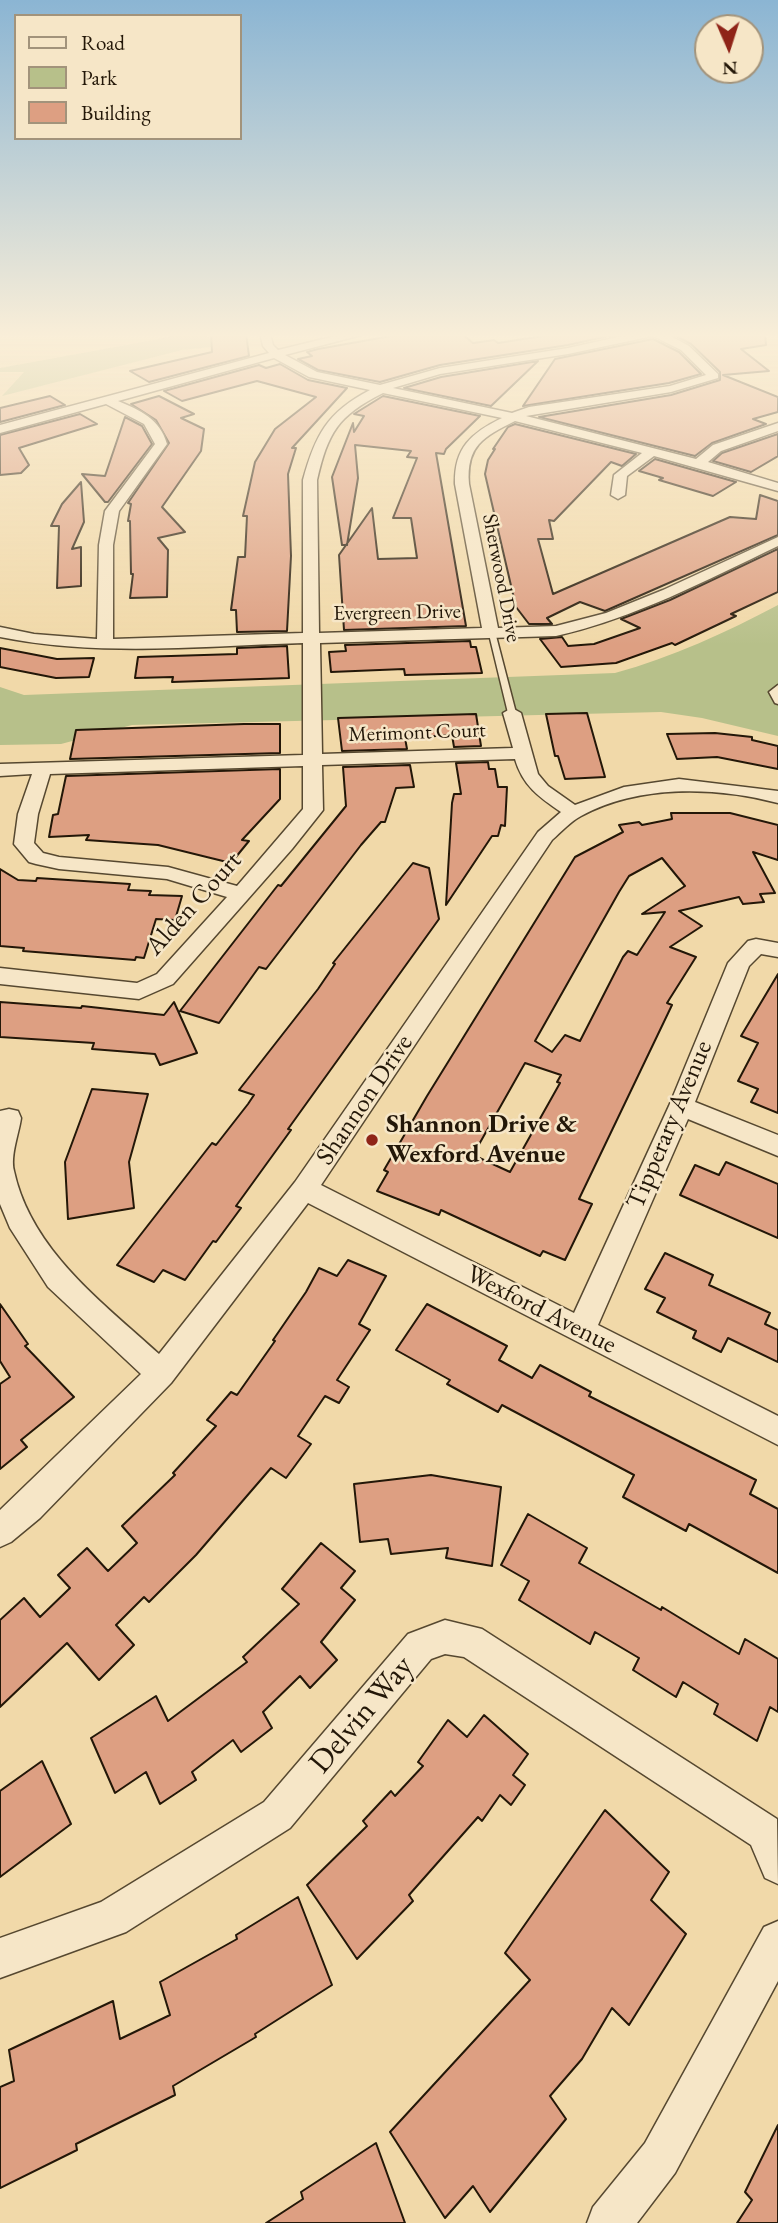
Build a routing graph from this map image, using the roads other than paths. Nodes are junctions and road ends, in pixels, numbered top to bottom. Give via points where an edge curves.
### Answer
1 (160, 437) edge
2 (322, 437) edge
3 (481, 437) edge
4 (592, 437) edge
5 (750, 437) edge
6 (651, 452) junction
7 (698, 463) junction
8 (778, 488) edge
9 (618, 495) dead end
10 (778, 541) edge
11 (0, 632) edge
12 (491, 632) junction
13 (313, 636) junction
14 (105, 644) junction
15 (778, 688) edge
16 (778, 701) edge
17 (512, 713) joint
18 (523, 752) junction
19 (313, 758) junction
20 (43, 768) junction
21 (0, 770) edge
22 (778, 797) edge
23 (573, 812) junction
24 (242, 894) junction
25 (778, 950) edge
26 (0, 976) edge
27 (681, 1105) junction
28 (9, 1118) dead end
29 (778, 1146) edge
30 (0, 1169) edge
31 (304, 1189) junction
32 (581, 1330) junction
33 (161, 1374) junction
34 (778, 1432) edge
35 (0, 1531) edge
36 (778, 1865) edge
37 (778, 1941) edge
38 (0, 1958) edge
39 (609, 2223) edge

1 - 14 street via 161,444 112,511 106,545
2 - 13 street, Alden Court via 310,480
3 - 12 street, Sherwood Drive via 462,460 463,484
4 - 6 street
5 - 7 street via 718,448
6 - 7 street
6 - 9 street via 621,475
7 - 8 street
10 - 12 street, Evergreen Drive via 589,625 556,631
11 - 14 street, Evergreen Drive
12 - 13 street, Evergreen Drive
12 - 17 lane, Sherwood Drive
13 - 14 street, Evergreen Drive
13 - 19 street, Alden Court
15 - 16 lane via 773,696
17 - 18 street
18 - 19 street, Merimont Court
18 - 23 street via 529,775 541,790
19 - 20 street
19 - 24 street, Alden Court via 313,810
20 - 21 street
20 - 24 street via 24,844 36,858 168,873
22 - 23 street, Shannon Drive via 679,785 624,793
23 - 31 street, Shannon Drive via 545,836
24 - 26 street, Alden Court via 165,979 139,991
25 - 27 street, Tipperary Avenue via 756,946 739,963
27 - 29 street
27 - 32 street, Tipperary Avenue
28 - 30 street
30 - 33 street via 19,1220 58,1279
31 - 32 street, Wexford Avenue
31 - 33 street, Shannon Drive
32 - 34 street, Wexford Avenue
33 - 35 street, Shannon Drive
36 - 38 street, Delvin Way via 764,1832 470,1641 445,1637 420,1646 277,1815 112,1918
37 - 39 street via 660,2158

